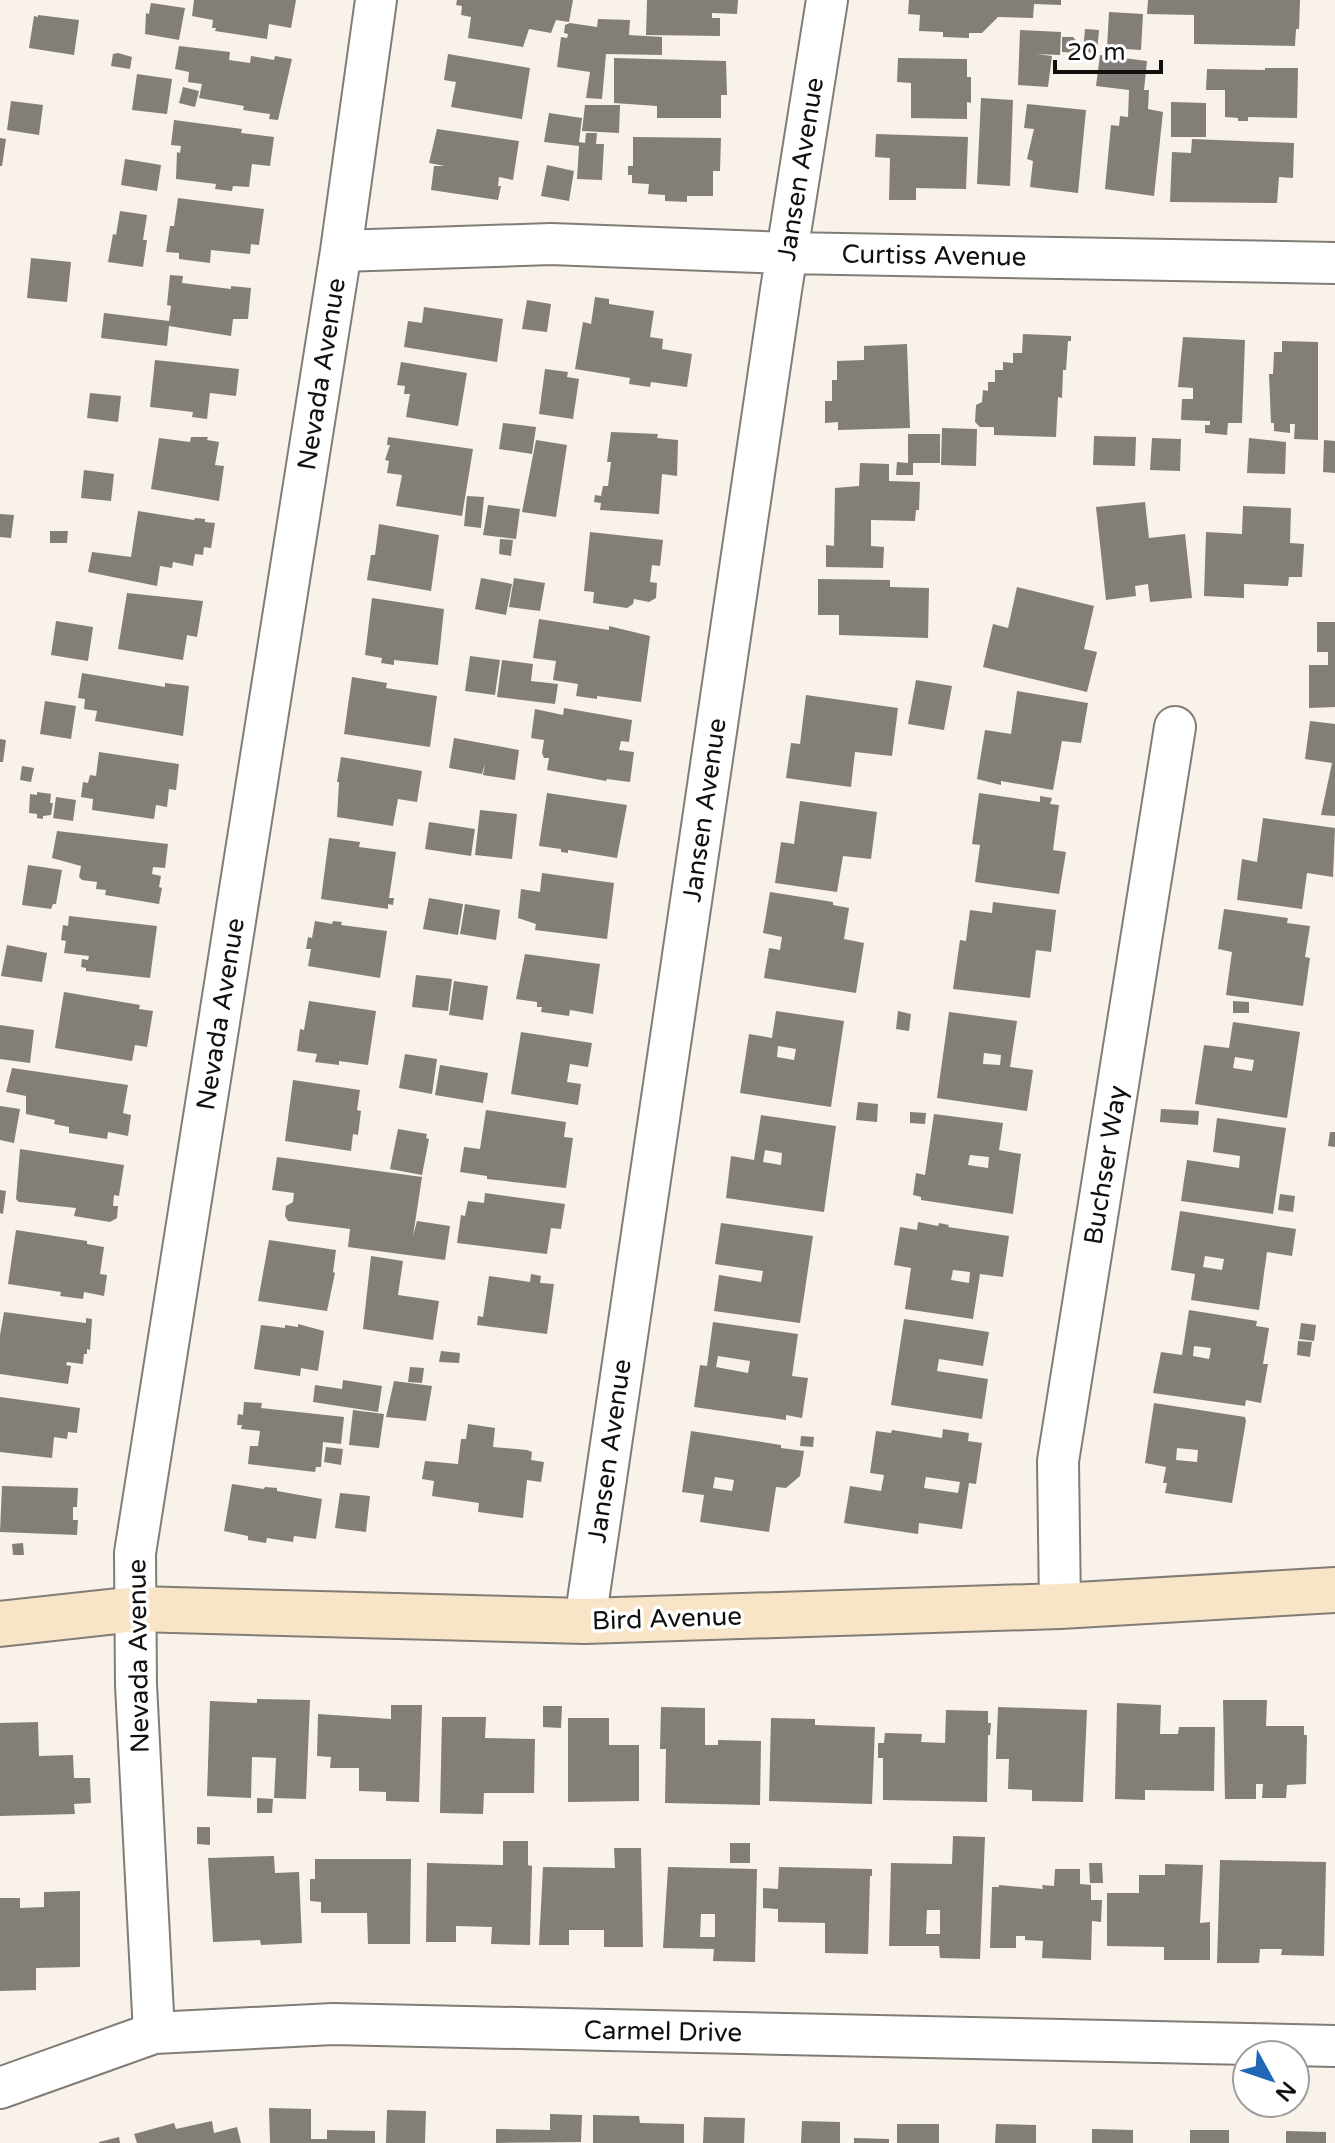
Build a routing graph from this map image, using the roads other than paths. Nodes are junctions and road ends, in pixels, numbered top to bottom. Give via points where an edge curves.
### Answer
1 (376, 0) edge
2 (827, 0) edge
3 (341, 251) junction
4 (787, 253) junction
5 (1335, 263) edge
6 (1175, 727) dead end
7 (1335, 1590) edge
8 (1060, 1606) junction
9 (136, 1609) junction
10 (585, 1621) junction
11 (0, 1624) edge
12 (154, 2033) junction
13 (1335, 2046) edge
14 (0, 2088) edge

1 - 3 street, Nevada Avenue
2 - 4 street, Jansen Avenue
3 - 4 street, Curtiss Avenue via 551,244
3 - 9 street, Nevada Avenue via 136,1544
4 - 5 street, Curtiss Avenue
4 - 10 street, Jansen Avenue
6 - 8 street, Buchser Way via 1058,1461
7 - 8 main road, Bird Avenue
8 - 10 main road, Bird Avenue
9 - 10 main road, Bird Avenue
9 - 11 main road, Bird Avenue
9 - 12 street, Nevada Avenue
12 - 13 street, Carmel Drive via 333,2024
12 - 14 street, Carmel Drive

